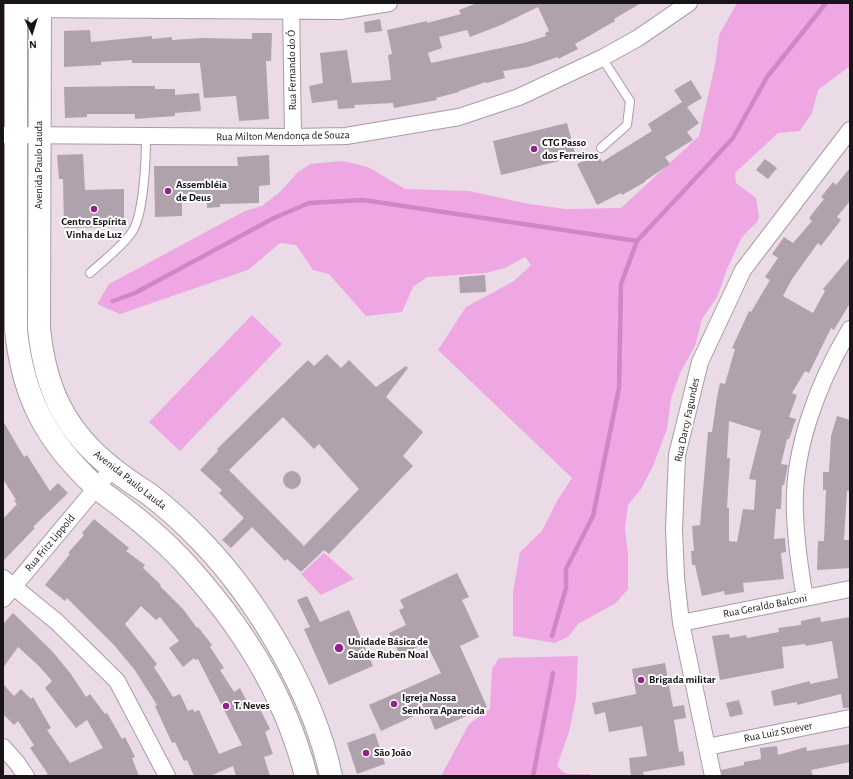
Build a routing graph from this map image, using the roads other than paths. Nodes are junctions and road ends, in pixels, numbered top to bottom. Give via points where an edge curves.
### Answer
1 (389, 3) edge
2 (689, 3) edge
3 (16, 6) edge
4 (40, 6) edge
5 (291, 7) edge
6 (602, 58) junction
7 (850, 130) edge
8 (9, 135) edge
9 (39, 135) junction
10 (146, 136) junction
11 (293, 137) junction
12 (600, 148) dead end
13 (90, 273) dead end
14 (39, 328) junction
15 (850, 329) edge
16 (9, 331) edge
17 (112, 469) junction
18 (96, 487) junction
19 (6, 588) edge
20 (850, 589) edge
21 (805, 598) junction
22 (681, 623) junction
23 (850, 718) edge
24 (707, 746) junction
25 (3, 747) edge
26 (26, 776) edge
27 (167, 776) edge
28 (306, 776) edge
29 (331, 776) edge
30 (713, 776) edge

1 - 5 street via 340,11
2 - 6 street, Rua Milton Mendonça de Souza via 638,38
3 - 4 street
3 - 8 main road
4 - 5 street
4 - 9 main road, Avenida Paulo Lauda
5 - 11 street, Rua Fernando do Ó
6 - 11 street, Rua Milton Mendonça de Souza via 519,97 460,117 346,136
6 - 12 lane via 630,101 627,125
7 - 22 street, Rua Darcy Fagundes via 743,270 700,362 677,455 674,529
8 - 9 street, Rua Milton Mendonça de Souza
8 - 16 main road
9 - 10 street, Rua Milton Mendonça de Souza
9 - 14 main road, Avenida Paulo Lauda
10 - 11 street, Rua Milton Mendonça de Souza
10 - 13 lane via 139,217 132,232 121,245
14 - 16 street
14 - 17 main road, Avenida Paulo Lauda via 46,374 63,413 92,451
15 - 21 street via 838,350 808,423 798,468 795,512 798,556
16 - 18 main road via 43,425 73,464
17 - 18 street, Rua Fritz Lippold
17 - 29 main road, Avenida Paulo Lauda via 161,504 201,541 236,583 272,634 291,671 314,720
18 - 19 street, Rua Fritz Lippold
18 - 28 main road via 152,530 204,585 248,642 274,688 301,756
19 - 27 street via 57,622 117,681
20 - 21 street, Rua Geraldo Balconi
21 - 22 street, Rua Geraldo Balconi
22 - 24 street, Rua Darcy Fagundes
23 - 24 street, Rua Luiz Stoever
24 - 30 street, Rua Darcy Fagundes
25 - 26 street

